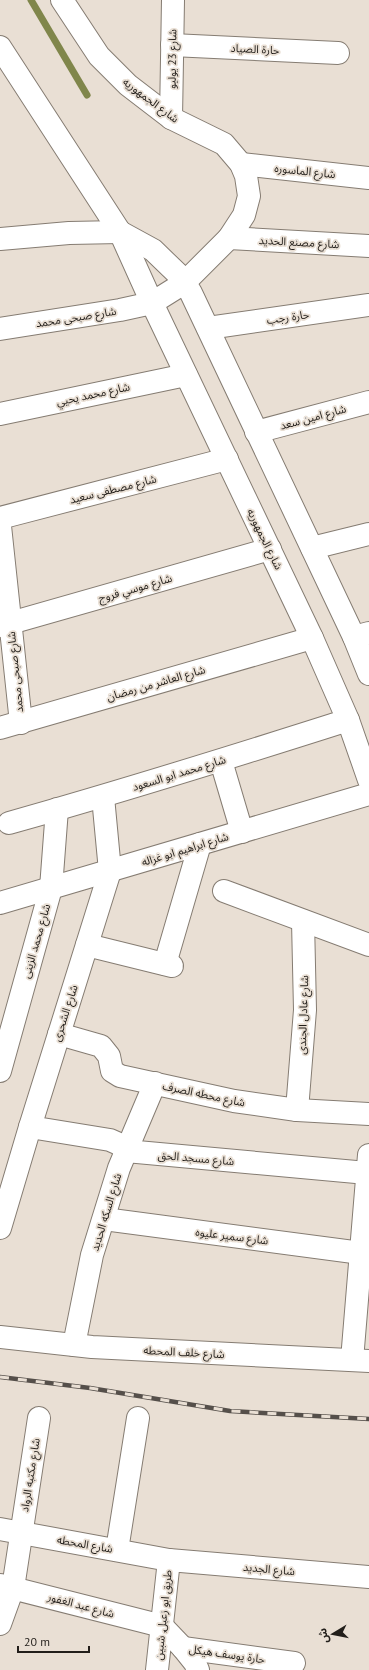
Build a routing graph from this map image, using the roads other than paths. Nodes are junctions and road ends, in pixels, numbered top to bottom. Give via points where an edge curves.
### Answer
1 (62, 0) edge
2 (173, 0) edge
3 (172, 45) junction
4 (1, 50) edge
5 (338, 53) dead end
6 (171, 118) junction
7 (240, 164) junction
8 (369, 178) edge
9 (120, 232) junction
10 (229, 238) junction
11 (0, 239) edge
12 (369, 246) edge
13 (184, 282) junction
14 (152, 303) junction
15 (369, 305) edge
16 (208, 328) junction
17 (0, 329) edge
18 (186, 375) junction
19 (369, 402) edge
20 (0, 414) edge
21 (256, 432) junction
22 (227, 459) junction
23 (0, 518) edge
24 (0, 526) edge
25 (369, 534) edge
26 (312, 548) junction
27 (270, 549) junction
28 (5, 625) edge
29 (361, 635) edge
30 (312, 638) junction
31 (369, 674) edge
32 (348, 720) junction
33 (10, 726) edge
34 (221, 761) junction
35 (369, 780) edge
36 (369, 794) edge
37 (103, 797) junction
38 (57, 809) junction
39 (9, 822) dead end
40 (242, 832) junction
41 (200, 844) junction
42 (110, 871) junction
43 (51, 888) junction
44 (224, 891) dead end
45 (0, 903) edge
46 (303, 921) junction
47 (87, 945) junction
48 (369, 945) edge
49 (59, 1034) junction
50 (0, 1071) edge
51 (155, 1083) junction
52 (297, 1110) junction
53 (369, 1114) edge
54 (30, 1127) junction
55 (126, 1151) junction
56 (368, 1164) edge
57 (104, 1219) junction
58 (0, 1228) edge
59 (361, 1253) junction
60 (0, 1337) edge
61 (74, 1345) junction
62 (360, 1361) edge
63 (40, 1418) dead end
64 (138, 1418) dead end
65 (0, 1529) edge
66 (21, 1532) junction
67 (116, 1550) junction
68 (169, 1560) junction
69 (369, 1577) edge
70 (7, 1586) edge
71 (0, 1624) edge
72 (162, 1626) junction
73 (183, 1648) junction
74 (294, 1663) dead end
75 (157, 1670) edge
76 (198, 1670) edge

1 - 6 street, شارع الجمهوريه via 99,56 128,85
2 - 3 street, شارع 23 يوليو
3 - 5 street, حارة الصياد
3 - 6 street, شارع 23 يوليو
4 - 9 street, شارع الجمهوريه
6 - 7 street, شارع الجمهوريه via 224,144
7 - 8 street, شارع الماسوره
7 - 10 street, شارع الجمهوريه via 246,176 249,196 244,215
9 - 11 street
9 - 13 street, شارع الجمهوريه via 153,250
9 - 14 street, شارع الجمهوريه
10 - 12 street, شارع مصنع الحديد
10 - 13 street, شارع الجمهوريه
13 - 14 street, شارع الجمهوريه
13 - 16 street, شارع الجمهوريه
14 - 17 street, شارع صبحى محمد
14 - 18 street, شارع الجمهوريه
15 - 16 street, حارة رجب
16 - 21 street, شارع الجمهوريه
18 - 20 street, شارع محمد يحيي
18 - 22 street, شارع الجمهوريه
19 - 21 street, شارع امين سعد
21 - 26 street, شارع الجمهوريه
22 - 23 street, شارع مصطفى سعيد
22 - 27 street, شارع الجمهوريه
24 - 28 street, شارع صبحى محمد
25 - 26 street
26 - 29 street, شارع الجمهوريه
27 - 28 street, شارع موسي فروج
27 - 30 street, شارع الجمهوريه
28 - 33 street, شارع صبحى محمد
29 - 31 street, شارع الجمهوريه
30 - 32 street, شارع الجمهوريه
30 - 33 street, شارع العاشر من رمضان
32 - 34 street, شارع محمد ابو السعود
32 - 35 street, شارع الجمهوريه
34 - 37 street, شارع محمد ابو السعود
34 - 40 street
36 - 40 street, شارع ابراهيم ابو غزاله
37 - 38 street, شارع محمد ابو السعود
37 - 42 street, شارع الشحرى
38 - 39 street, شارع محمد ابو السعود
38 - 43 street, شارع محمد الزينى
40 - 41 street, شارع ابراهيم ابو غزاله
41 - 42 street, شارع ابراهيم ابو غزاله
41 - 47 street via 169,965
42 - 43 street, شارع ابراهيم ابو غزاله
42 - 47 street, شارع الشحرى
43 - 45 street, شارع ابراهيم ابو غزاله
43 - 50 street, شارع محمد الزينى
44 - 46 street
46 - 48 street
46 - 52 street, شارع عادل الجندى via 305,1010
47 - 49 street, شارع الشحرى
49 - 51 street, شارع محطه الصرف via 101,1046 109,1056 112,1071 120,1076
49 - 54 street, شارع الشحرى
51 - 52 street, شارع محطه الصرف via 234,1101
51 - 55 street, شارع السكه الحديد
52 - 53 street, شارع محطه الصرف
54 - 55 street, شارع مسجد الحق via 110,1140
54 - 58 street, شارع الشحرى
55 - 56 street, شارع مسجد الحق
55 - 57 street, شارع السكه الحديد
56 - 59 street
57 - 59 street, شارع سمير عليوه
57 - 61 street, شارع السكه الحديد via 92,1255
59 - 62 street
60 - 61 street, شارع خلف المحطه
61 - 62 street, شارع خلف المحطه
63 - 66 street, شارع مكتبه الرواد
64 - 67 street
65 - 66 street, شارع المحطه
66 - 67 street, شارع المحطه
66 - 70 street, شارع مكتبه الرواد
67 - 68 street, شارع المحطه
68 - 69 street, شارع الجديد
68 - 72 street, طريق ابو زعبل, شبين
70 - 71 street, شارع مكتبه الرواد
70 - 72 street, شارع عبد الغفور
72 - 73 street
72 - 75 street, طريق ابو زعبل, شبين
73 - 74 street, حارة يوسف هيكل
73 - 76 street

